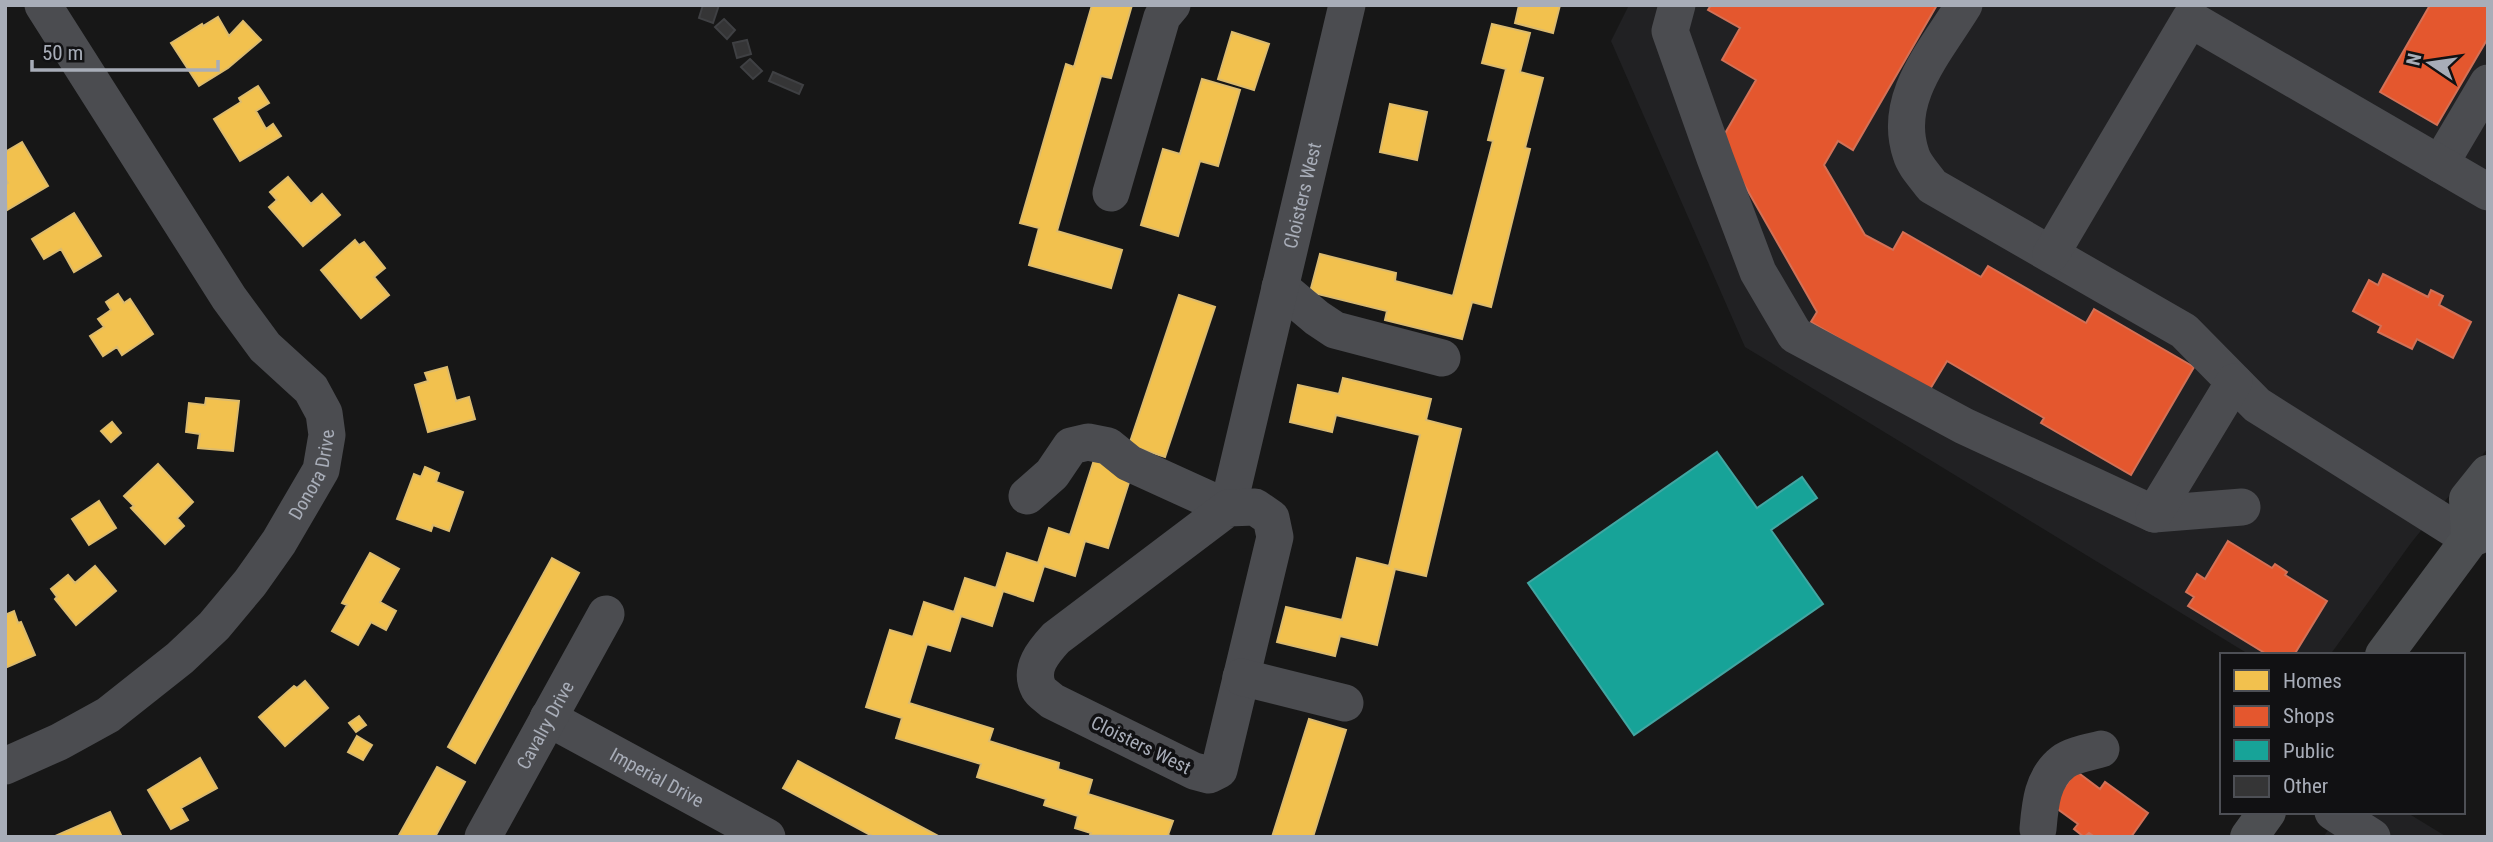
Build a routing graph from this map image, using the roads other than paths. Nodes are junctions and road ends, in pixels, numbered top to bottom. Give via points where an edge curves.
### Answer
1 (43, 5) edge
2 (1172, 5) edge
3 (1347, 5) edge
4 (1677, 5) edge
5 (1964, 5) edge
6 (2185, 10) edge
7 (2488, 83) edge
8 (2440, 164) junction
9 (2488, 192) edge
10 (1111, 193) dead end
11 (2051, 254) junction
12 (1280, 287) junction
13 (1442, 358) dead end
14 (2234, 382) junction
15 (2488, 474) edge
16 (1027, 496) dead end
17 (2242, 507) dead end
18 (1228, 508) junction
19 (2154, 514) junction
20 (2479, 535) edge
21 (606, 614) dead end
22 (2386, 653) edge
23 (1241, 677) junction
24 (1345, 703) dead end
25 (548, 718) junction
26 (2101, 748) dead end
27 (5, 766) edge
28 (2266, 814) edge
29 (2336, 814) edge
30 (724, 827) edge
31 (2038, 829) dead end
32 (483, 837) edge
33 (767, 837) edge
34 (2249, 837) edge
35 (2372, 837) edge

1 - 27 street, Donora Drive via 229,298 265,347 310,389 324,413 327,435 321,470 279,542 214,626 108,715
2 - 10 street via 1162,17
3 - 12 street, Cloisters West
4 - 19 street via 1670,31 1715,158 1758,272 1795,335 1964,426
5 - 11 street via 1908,101 1905,127 1911,157 1932,186
6 - 8 street
6 - 11 street
7 - 8 street
8 - 9 street
11 - 14 street via 2184,331
12 - 13 street via 1335,330
12 - 18 street, Cloisters West
14 - 19 street
14 - 20 street via 2257,405
15 - 20 main road via 2468,499
16 - 18 street via 1052,474 1071,446 1088,442 1108,446 1129,463
17 - 19 street
18 - 23 street, Cloisters West via 1255,507 1271,518 1275,537
18 - 23 street, Cloisters West via 1056,638 1040,655 1036,671 1039,688 1052,701 1209,775 1219,771
20 - 22 main road
21 - 25 street, Cavalry Drive
23 - 24 street
25 - 30 street, Imperial Drive
25 - 32 street, Cavalry Drive
26 - 31 street via 2064,762 2046,783
28 - 34 main road
29 - 35 street
30 - 33 street, Imperial Drive

